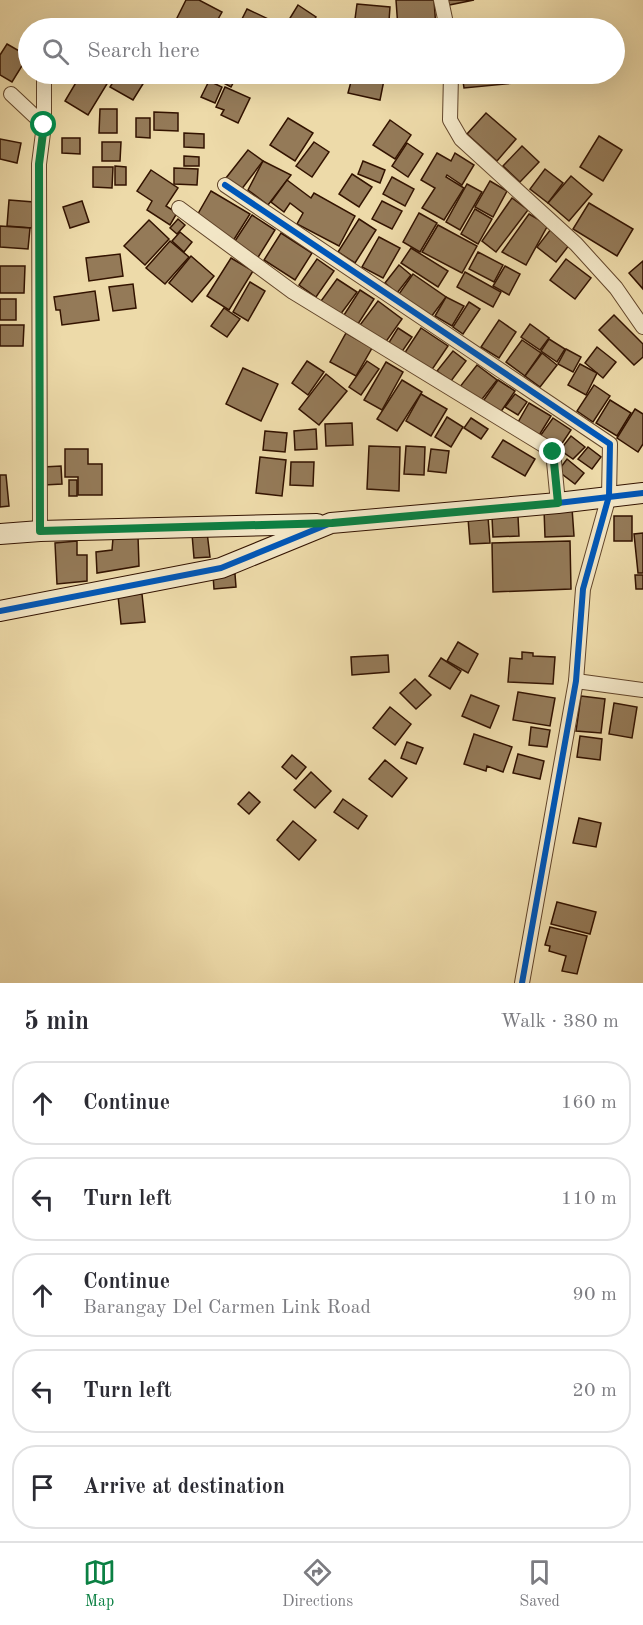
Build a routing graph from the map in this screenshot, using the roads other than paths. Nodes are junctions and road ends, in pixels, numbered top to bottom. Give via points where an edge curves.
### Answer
1 (441, 0) edge
2 (445, 18) edge
3 (44, 84) edge
4 (451, 84) edge
5 (11, 94) dead end
6 (44, 125) junction
7 (225, 185) dead end
8 (179, 208) dead end
9 (643, 327) edge
10 (643, 493) edge
11 (609, 496) junction
12 (558, 503) junction
13 (332, 523) junction
14 (40, 531) junction
15 (0, 534) edge
16 (0, 611) edge
17 (576, 681) junction
18 (643, 690) edge
19 (522, 983) edge

1 - 2 street
3 - 6 street
4 - 9 street via 450,120 461,139 576,244 616,288
5 - 6 street
6 - 14 street via 39,164
7 - 11 street via 610,444
8 - 12 street via 293,292 553,452
10 - 11 street
11 - 12 street
11 - 17 street via 583,589
12 - 13 street
13 - 14 street
13 - 16 street via 221,568
14 - 15 street
17 - 18 street
17 - 19 street

